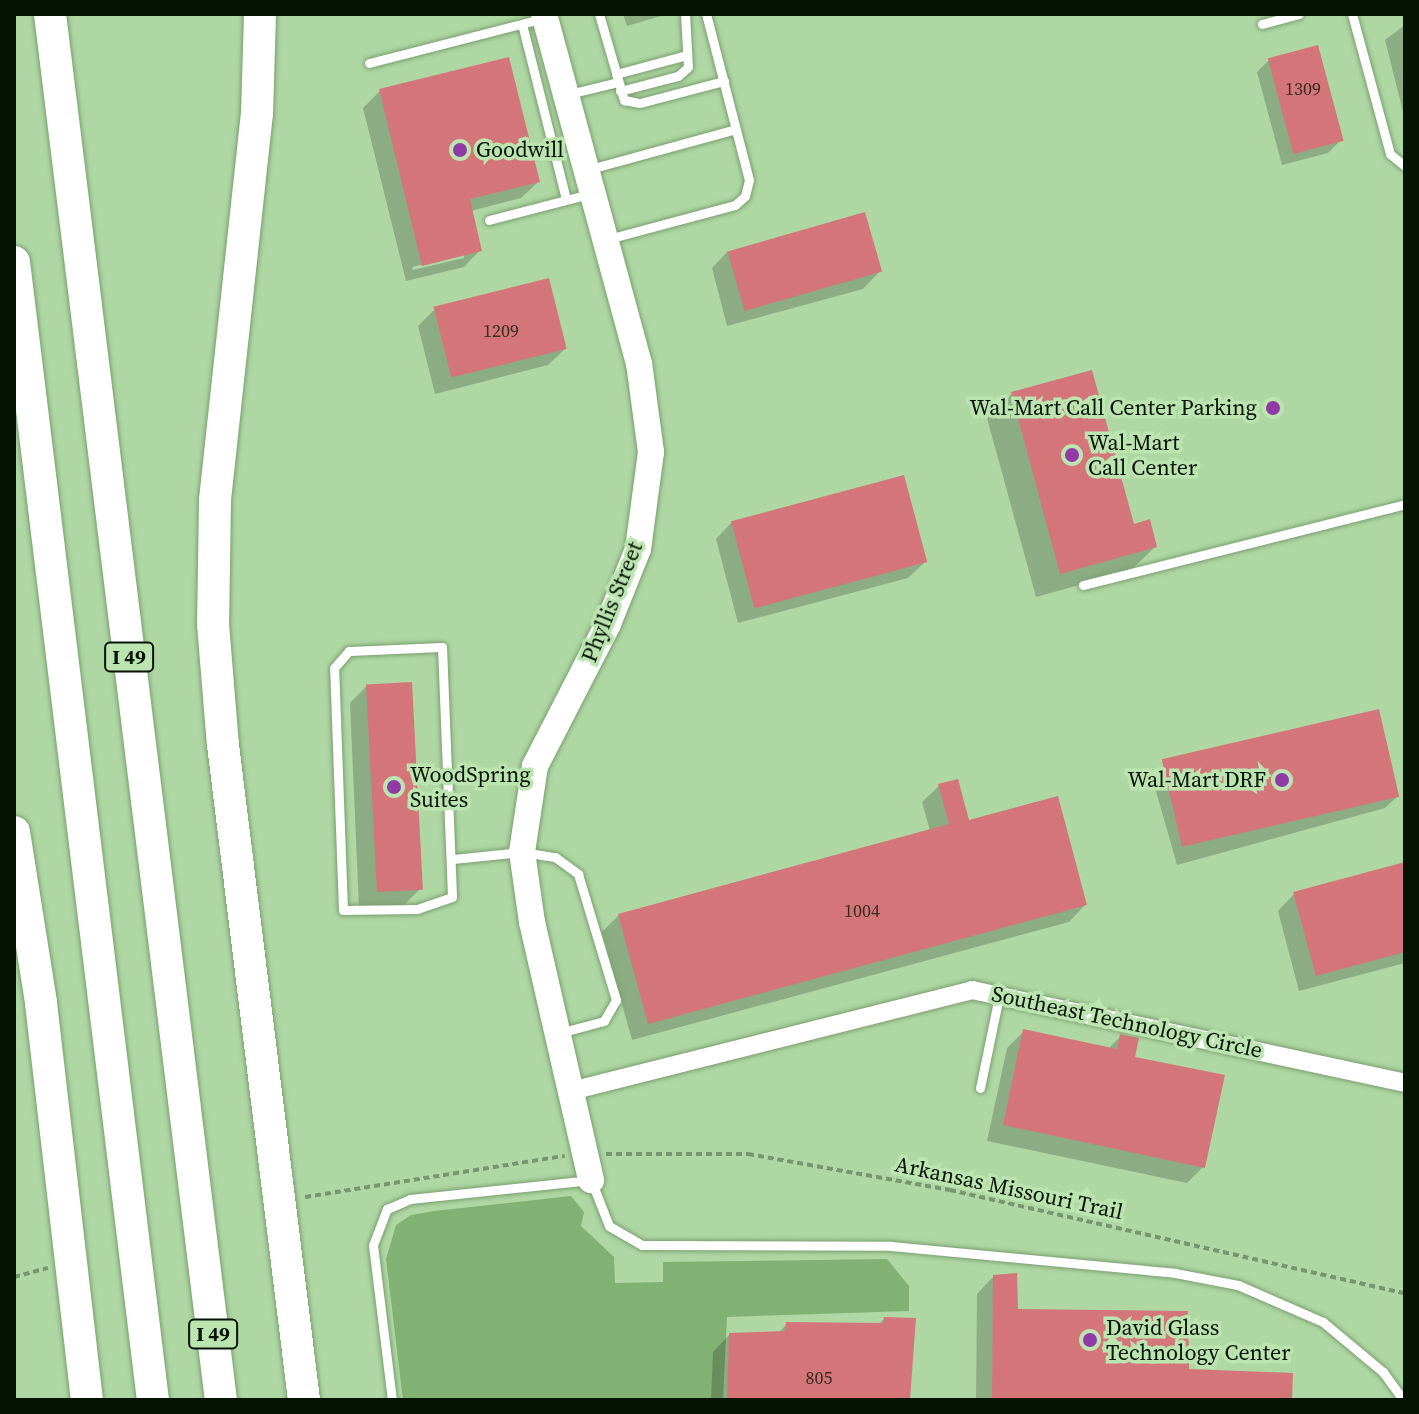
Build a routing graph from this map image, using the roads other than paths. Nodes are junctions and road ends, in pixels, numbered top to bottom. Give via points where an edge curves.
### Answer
1 (50, 14) edge
2 (260, 14) edge
3 (599, 14) edge
4 (685, 14) edge
5 (706, 14) edge
6 (1299, 14) edge
7 (1352, 14) edge
8 (537, 19) edge
9 (1262, 24) dead end
10 (687, 55) junction
11 (369, 63) dead end
12 (724, 81) junction
13 (618, 83) junction
14 (566, 95) junction
15 (736, 129) junction
16 (1405, 166) edge
17 (590, 182) junction
18 (566, 199) junction
19 (489, 220) dead end
20 (605, 240) junction
21 (14, 262) edge
22 (1405, 504) edge
23 (1083, 585) dead end
24 (14, 832) edge
25 (522, 852) junction
26 (453, 859) junction
27 (999, 992) junction
28 (559, 1033) junction
29 (1405, 1083) edge
30 (980, 1088) dead end
31 (571, 1091) junction
32 (591, 1180) junction
33 (205, 1267) junction
34 (87, 1400) edge
35 (153, 1400) edge
36 (221, 1400) edge
37 (244, 1400) edge
38 (304, 1400) edge
39 (392, 1400) edge
40 (1403, 1400) edge

1 - 33 highway, I 49
2 - 38 highway via 257,113 215,501 213,624
3 - 13 lane
4 - 10 lane
5 - 12 lane
6 - 9 lane
7 - 16 lane via 1390,154
8 - 11 lane
8 - 14 street, Phyllis Street
8 - 18 lane
10 - 13 lane
10 - 13 lane via 688,67 678,76
12 - 13 lane via 640,103 624,100
12 - 15 lane
13 - 14 lane
14 - 17 street, Phyllis Street
15 - 17 lane
15 - 20 lane via 749,180 741,202
17 - 18 lane
17 - 20 street, Phyllis Street
18 - 19 lane
20 - 25 street, Phyllis Street via 639,363 650,465 638,549 608,624 535,766
21 - 35 highway via 77,815
22 - 23 lane
24 - 34 highway via 41,1003
25 - 26 lane
25 - 28 street, Phyllis Street via 532,922
25 - 28 lane via 555,857 578,874 613,985 613,1012 604,1021
26 - 26 lane via 452,897 417,909 343,910 334,668 340,656 442,647
27 - 29 street, Southeast Technology Circle
27 - 30 lane
27 - 31 street, Southeast Technology Circle via 943,994
28 - 31 street, Phyllis Street
31 - 32 street, Phyllis Street
32 - 39 lane via 410,1199 387,1209 373,1245
32 - 40 lane via 609,1226 642,1245 891,1246 1175,1273 1238,1285 1323,1322 1383,1372
33 - 36 highway, I 49
33 - 37 highway

